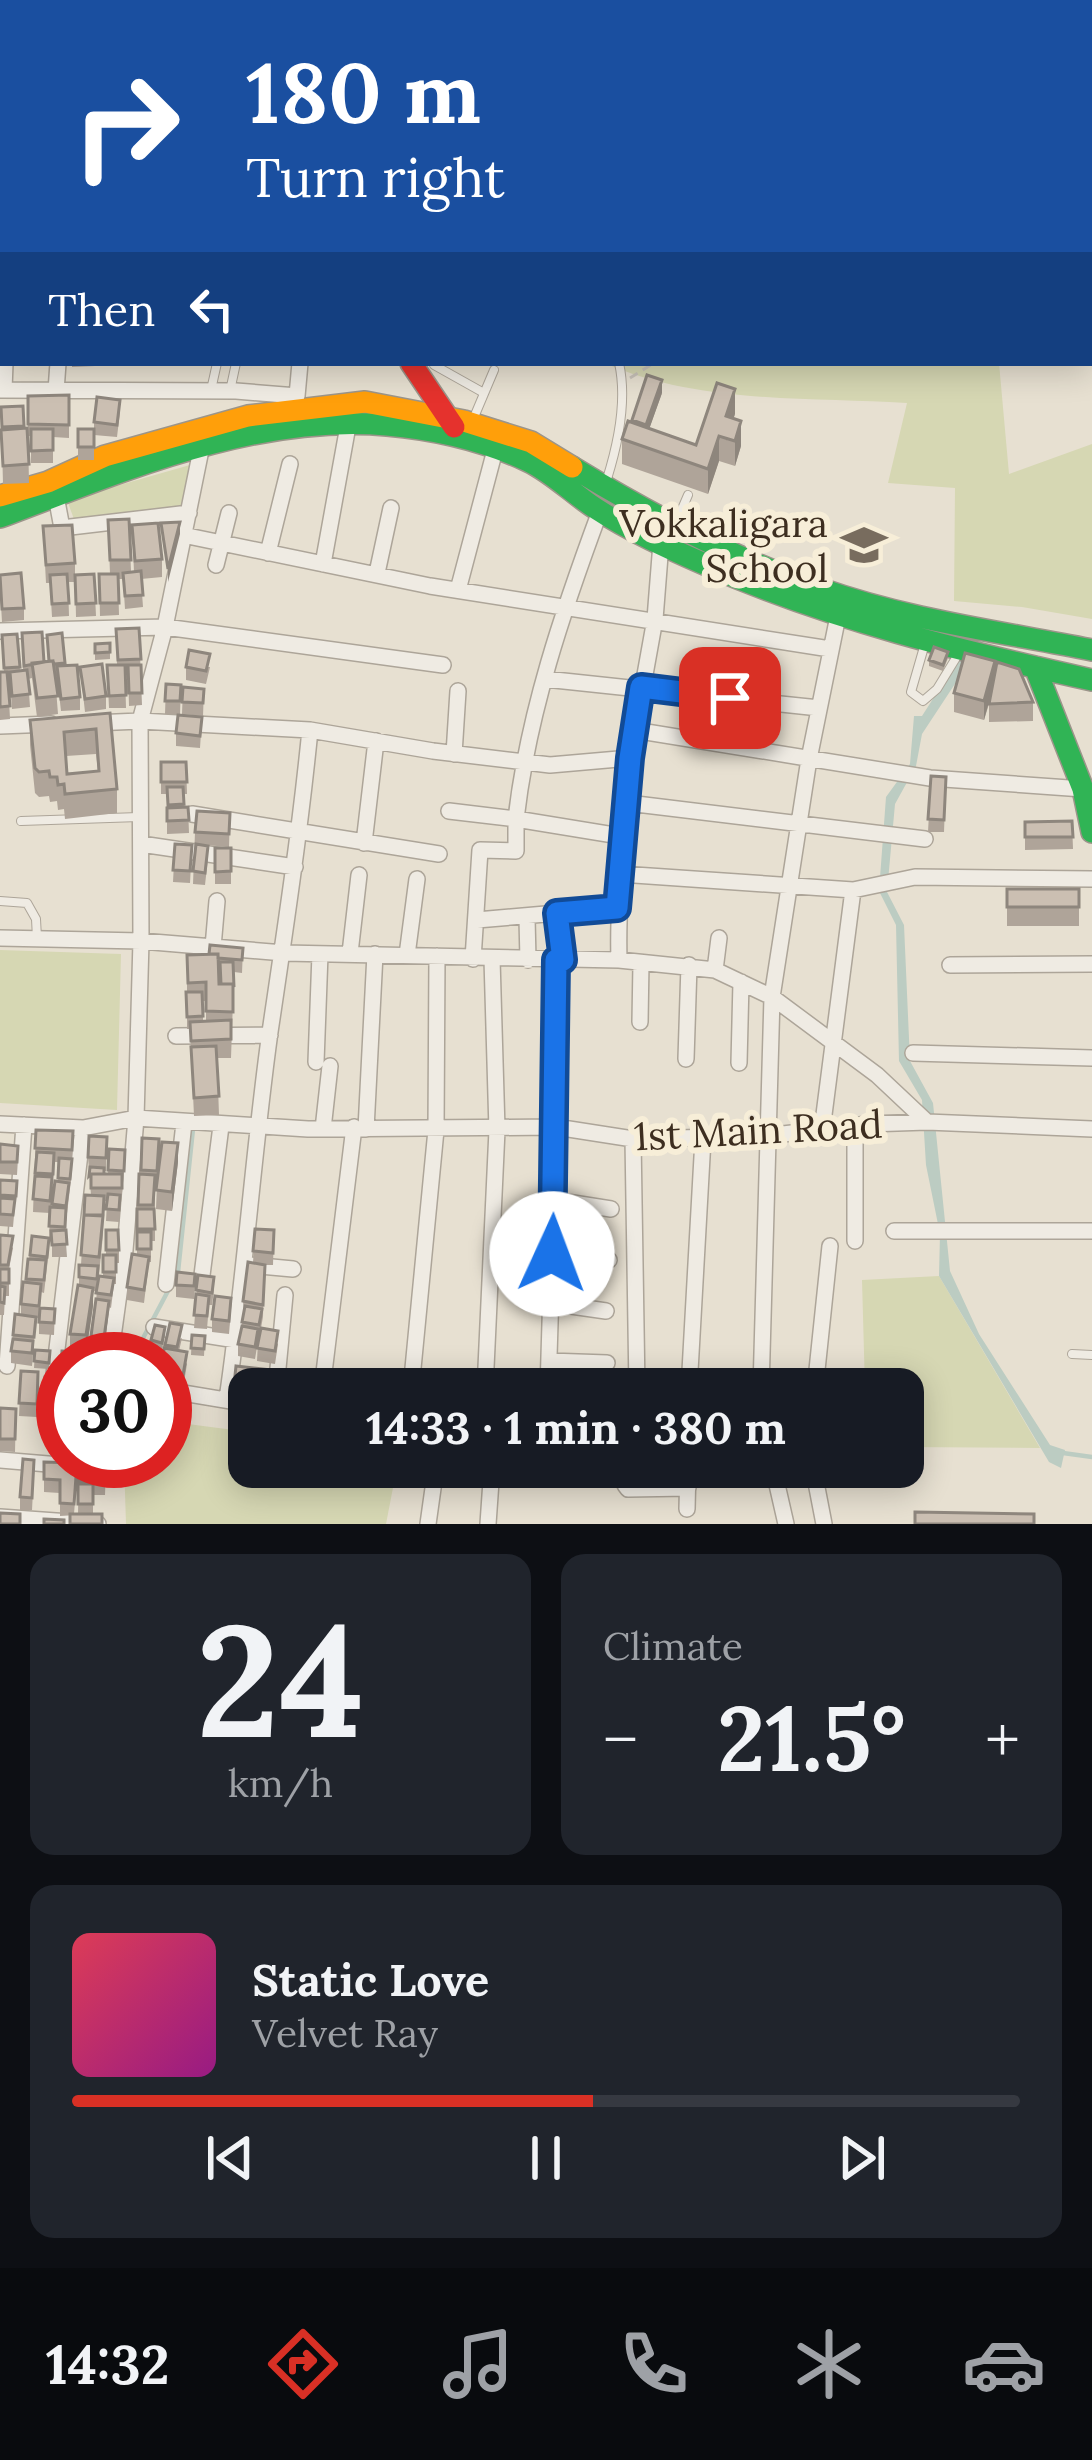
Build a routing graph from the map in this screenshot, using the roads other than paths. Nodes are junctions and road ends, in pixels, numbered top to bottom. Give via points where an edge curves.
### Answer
1 (58, 366) edge
2 (216, 366) edge
3 (235, 366) edge
4 (300, 366) edge
5 (620, 366) edge
6 (494, 370) dead end
7 (425, 371) edge
8 (2, 390) edge
9 (56, 391) junction
10 (211, 391) junction
11 (230, 391) junction
12 (484, 394) junction
13 (299, 403) junction
14 (413, 412) junction
15 (348, 426) junction
16 (460, 427) junction
17 (615, 441) junction
18 (633, 446) edge
19 (201, 450) junction
20 (495, 450) junction
21 (290, 464) dead end
22 (604, 486) junction
23 (688, 495) dead end
24 (0, 496) edge
25 (56, 496) junction
26 (391, 508) dead end
27 (600, 512) junction
28 (189, 513) junction
29 (229, 513) dead end
30 (0, 517) edge
31 (676, 523) junction
32 (184, 535) junction
33 (222, 543) junction
34 (661, 543) junction
35 (268, 553) junction
36 (323, 564) junction
37 (216, 565) dead end
38 (377, 573) junction
39 (458, 590) junction
40 (565, 606) junction
41 (838, 616) junction
42 (655, 619) junction
43 (165, 628) junction
44 (0, 631) edge
45 (1005, 631) junction
46 (1092, 639) edge
47 (925, 643) junction
48 (830, 649) junction
49 (1092, 650) edge
50 (960, 651) junction
51 (443, 665) dead end
52 (1035, 667) junction
53 (545, 679) junction
54 (1092, 680) edge
55 (641, 687) junction
56 (458, 691) dead end
57 (820, 708) junction
58 (140, 721) junction
59 (0, 726) edge
60 (310, 730) junction
61 (634, 730) junction
62 (376, 742) junction
63 (454, 754) junction
64 (630, 758) junction
65 (809, 759) junction
66 (523, 762) junction
67 (1083, 789) junction
68 (628, 803) junction
69 (449, 811) dead end
70 (192, 814) edge
71 (141, 817) junction
72 (516, 819) junction
73 (21, 821) dead end
74 (799, 825) junction
75 (300, 832) junction
76 (1092, 832) edge
77 (626, 837) junction
78 (925, 839) dead end
79 (364, 843) junction
80 (142, 844) junction
81 (439, 854) dead end
82 (295, 867) junction
83 (620, 874) junction
84 (359, 875) dead end
85 (417, 879) dead end
86 (1092, 879) edge
87 (789, 889) junction
88 (853, 890) junction
89 (0, 901) edge
90 (217, 901) dead end
91 (617, 908) junction
92 (557, 913) junction
93 (526, 918) junction
94 (476, 920) junction
95 (0, 938) edge
96 (719, 938) dead end
97 (38, 939) junction
98 (141, 941) junction
99 (213, 947) junction
100 (284, 953) junction
101 (350, 953) junction
102 (320, 954) junction
103 (375, 954) junction
104 (407, 955) junction
105 (437, 956) junction
106 (473, 958) junction
107 (492, 959) junction
108 (528, 960) junction
109 (560, 960) junction
110 (620, 960) junction
111 (641, 963) junction
112 (1092, 964) edge
113 (689, 965) junction
114 (950, 965) dead end
115 (715, 970) junction
116 (741, 982) junction
117 (772, 997) junction
118 (640, 1022) dead end
119 (270, 1035) junction
120 (176, 1036) dead end
121 (832, 1042) junction
122 (913, 1053) dead end
123 (1092, 1058) edge
124 (686, 1059) dead end
125 (739, 1063) dead end
126 (136, 1118) junction
127 (927, 1122) junction
128 (184, 1123) junction
129 (0, 1124) edge
130 (261, 1124) junction
131 (24, 1125) junction
132 (221, 1126) junction
133 (855, 1126) junction
134 (556, 1127) junction
135 (83, 1128) junction
136 (360, 1128) junction
137 (323, 1129) junction
138 (1092, 1129) edge
139 (436, 1130) junction
140 (497, 1130) junction
141 (822, 1130) junction
142 (766, 1136) junction
143 (703, 1138) junction
144 (633, 1139) junction
145 (554, 1200) junction
146 (611, 1209) dead end
147 (1092, 1231) edge
148 (894, 1232) dead end
149 (855, 1241) dead end
150 (830, 1246) dead end
151 (552, 1254) junction
152 (610, 1260) dead end
153 (247, 1264) junction
154 (293, 1269) dead end
155 (201, 1283) edge
156 (166, 1284) dead end
157 (285, 1295) dead end
158 (550, 1304) junction
159 (606, 1311) dead end
160 (154, 1327) edge
161 (114, 1332) edge
162 (236, 1340) junction
163 (1072, 1354) dead end
164 (1092, 1354) edge
165 (549, 1360) junction
166 (607, 1363) dead end
167 (278, 1368) edge
168 (325, 1368) edge
169 (413, 1368) edge
170 (486, 1368) edge
171 (549, 1368) edge
172 (637, 1368) edge
173 (690, 1368) edge
174 (761, 1368) edge
175 (817, 1368) edge
176 (31, 1374) edge
177 (192, 1394) edge
178 (227, 1399) joint
179 (0, 1460) edge
180 (36, 1463) edge
181 (433, 1488) edge
182 (491, 1488) edge
183 (627, 1488) edge
184 (688, 1488) joint
185 (778, 1488) edge
186 (817, 1488) edge
187 (688, 1509) dead end
188 (0, 1517) edge
189 (98, 1524) edge
190 (428, 1524) edge
191 (488, 1524) edge
192 (786, 1524) edge
193 (824, 1524) edge

1 - 9 street
2 - 10 lane
3 - 11 lane
4 - 13 street
5 - 17 lane
6 - 12 lane
7 - 12 lane
7 - 14 main road
7 - 16 main road
8 - 9 street
9 - 10 street
10 - 11 street
11 - 13 street
12 - 16 lane
13 - 14 main road
13 - 24 main road via 104,456
14 - 16 main road
15 - 16 main road
15 - 19 main road via 265,433
15 - 36 street
16 - 20 main road
16 - 22 main road via 531,442
17 - 18 lane
17 - 22 lane
19 - 25 main road
19 - 28 street
20 - 27 main road via 530,462
20 - 39 street
21 - 35 street
22 - 31 main road
23 - 31 lane
25 - 28 street via 62,528
25 - 30 main road
26 - 38 street
27 - 34 main road
27 - 40 street
28 - 32 street
29 - 33 street
31 - 45 main road via 821,589
32 - 33 street
32 - 43 street
33 - 35 street
33 - 37 street
34 - 41 main road
34 - 42 street
35 - 36 street
36 - 38 street
38 - 39 street
39 - 40 street
40 - 42 street
40 - 53 street
41 - 47 main road
41 - 48 street
42 - 48 street
42 - 55 street
43 - 44 street
43 - 51 street
43 - 58 street
45 - 46 main road via 1030,625
45 - 49 main road
47 - 50 main road
47 - 50 lane via 911,692 923,700
48 - 57 street
50 - 52 main road
52 - 54 main road
52 - 67 main road
53 - 55 street
53 - 66 street
55 - 57 street
55 - 61 street
56 - 63 street
57 - 65 street
58 - 59 street
58 - 60 street
58 - 71 street
60 - 62 street
60 - 75 street
61 - 64 street
61 - 65 street
62 - 63 street
62 - 79 street
63 - 66 street
64 - 66 street
64 - 68 street
65 - 67 street
65 - 74 street
66 - 72 street
67 - 76 main road
68 - 74 street
68 - 77 street
69 - 72 street
70 - 75 street
71 - 73 lane
71 - 80 street
72 - 77 street
72 - 94 street via 516,851 480,850
74 - 78 street
74 - 87 street
75 - 79 street
75 - 82 street
77 - 83 street
79 - 81 street
80 - 82 street
80 - 98 street
82 - 100 street
83 - 87 street
83 - 91 street
84 - 101 street
85 - 104 street
86 - 88 street via 915,877
87 - 88 street
87 - 117 street
88 - 121 street
89 - 97 lane via 27,903
90 - 99 street
91 - 92 street
91 - 110 street
92 - 93 street
92 - 109 street
93 - 94 street
93 - 108 street
94 - 106 street
95 - 97 street
96 - 115 street
97 - 98 street
98 - 99 street
98 - 126 street
99 - 100 street
100 - 102 street
100 - 119 street
101 - 102 street
101 - 103 street
102 - 137 street
103 - 104 street
103 - 136 street
104 - 105 street
105 - 106 street
105 - 139 street
106 - 107 street
107 - 108 street
107 - 140 street
108 - 109 street
109 - 110 street
109 - 134 street
110 - 111 street
111 - 113 street
111 - 118 street
112 - 114 street
113 - 115 street
113 - 124 street
115 - 116 street
116 - 117 street
116 - 125 street
117 - 121 street
117 - 142 street
119 - 120 street
119 - 130 street
121 - 127 street
121 - 141 street
122 - 123 street
126 - 128 street, 1st Main Road
126 - 135 street, 1st Main Road
126 - 161 street
127 - 133 street, 1st Main Road
127 - 138 street, 1st Main Road
128 - 132 street, 1st Main Road
128 - 156 street
129 - 131 street, 1st Main Road
130 - 132 street, 1st Main Road
130 - 137 street, 1st Main Road
130 - 153 street
131 - 135 street, 1st Main Road
131 - 176 street
132 - 155 street
133 - 141 street, 1st Main Road
133 - 149 street
134 - 140 street, 1st Main Road
134 - 144 street, 1st Main Road
134 - 145 street
135 - 176 street
136 - 137 street, 1st Main Road
136 - 139 street, 1st Main Road
136 - 168 street
139 - 140 street, 1st Main Road
139 - 169 street
140 - 170 street
141 - 142 street, 1st Main Road
142 - 143 street, 1st Main Road
142 - 174 street
143 - 144 street, 1st Main Road
143 - 173 street
144 - 172 street
145 - 146 street
145 - 151 street
147 - 148 street
150 - 175 street
151 - 152 street
151 - 158 street
153 - 154 street
153 - 162 street
157 - 167 street
158 - 159 street
158 - 165 street
160 - 162 street
162 - 178 street
163 - 164 lane
165 - 166 street
165 - 171 street
177 - 178 street
179 - 180 street
181 - 190 street
182 - 191 street
183 - 184 street
184 - 187 street
185 - 192 street
186 - 193 street
188 - 189 street

